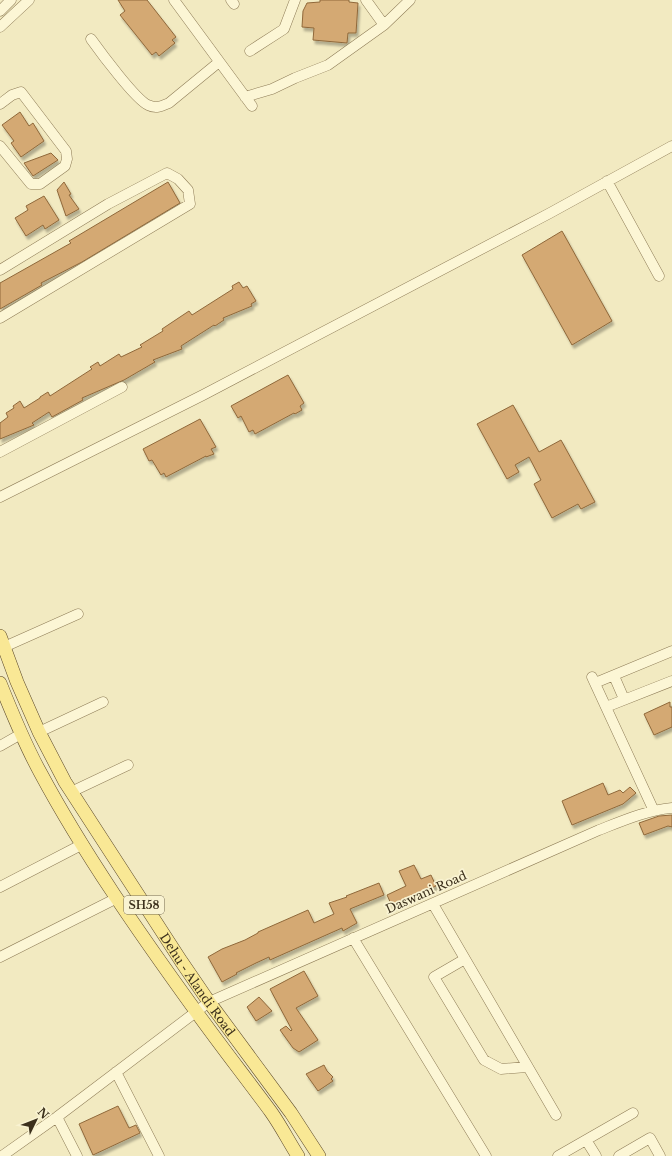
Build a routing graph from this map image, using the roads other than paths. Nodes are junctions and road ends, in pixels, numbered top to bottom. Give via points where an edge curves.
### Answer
1 (12, 0) edge
2 (29, 0) edge
3 (174, 0) edge
4 (295, 0) edge
5 (366, 0) edge
6 (410, 0) edge
7 (0, 11) edge
8 (384, 25) junction
9 (0, 27) edge
10 (91, 39) dead end
11 (250, 51) dead end
12 (219, 62) junction
13 (245, 97) junction
14 (0, 104) edge
15 (252, 106) dead end
16 (0, 146) edge
17 (672, 146) edge
18 (607, 181) junction
19 (0, 270) edge
20 (659, 276) dead end
21 (0, 318) edge
22 (122, 387) dead end
23 (0, 452) edge
24 (0, 497) edge
25 (78, 614) dead end
26 (2, 642) edge
27 (672, 651) edge
28 (614, 676) junction
29 (672, 681) edge
30 (0, 683) edge
31 (624, 700) junction
32 (104, 702) dead end
33 (606, 707) junction
34 (39, 732) junction
35 (21, 734) junction
36 (0, 746) edge
37 (128, 765) dead end
38 (71, 792) junction
39 (672, 808) edge
40 (654, 811) junction
41 (83, 844) junction
42 (0, 887) edge
43 (117, 898) junction
44 (433, 904) junction
45 (353, 938) junction
46 (0, 957) edge
47 (465, 959) junction
48 (209, 1002) junction
49 (196, 1011) junction
50 (527, 1067) junction
51 (116, 1072) junction
52 (633, 1113) dead end
53 (556, 1115) dead end
54 (57, 1117) junction
55 (586, 1140) junction
56 (2, 1156) edge
57 (77, 1156) edge
58 (159, 1156) edge
59 (298, 1156) edge
60 (319, 1156) edge
61 (486, 1156) edge
62 (558, 1156) edge
63 (596, 1156) edge
64 (619, 1156) edge
65 (660, 1156) edge

1 - 7 street
2 - 9 street
3 - 12 street
4 - 11 street via 284,29
5 - 8 street
6 - 8 street
8 - 13 street via 328,65 272,89
10 - 12 street via 134,93 147,105 154,107 169,103
12 - 13 street
13 - 15 street
14 - 16 street via 12,94 21,92 66,151 67,159 65,166 40,184 31,184
17 - 18 street
18 - 20 street
18 - 24 street via 203,395
19 - 21 street via 108,204 167,173 178,179 188,190 190,204
22 - 23 street
25 - 26 street
26 - 34 main road, Dehu - Alandi Road / SH58 via 16,682
27 - 28 street
28 - 31 street
28 - 33 street via 593,680
29 - 31 street
30 - 35 main road, Dehu - Alandi Road / SH58
31 - 33 street
32 - 34 street
33 - 40 street
34 - 38 main road, Dehu - Alandi Road / SH58
35 - 36 street
35 - 41 main road, Dehu - Alandi Road / SH58 via 40,772
37 - 38 street
38 - 48 main road, Dehu - Alandi Road / SH58
39 - 40 street, Daswani Road
40 - 44 street, Daswani Road via 599,830
41 - 42 street
41 - 43 main road, Dehu - Alandi Road / SH58
43 - 46 street
43 - 49 main road, Dehu - Alandi Road / SH58
44 - 45 street, Daswani Road
44 - 47 street
45 - 48 street, Daswani Road
45 - 61 street
47 - 50 street
47 - 50 street via 434,977 484,1060 501,1069
48 - 49 street, Daswani Road
48 - 60 main road, Dehu - Alandi Road / SH58 via 291,1113
49 - 51 street, Daswani Road
49 - 59 main road, Dehu - Alandi Road / SH58 via 272,1114
50 - 53 street
51 - 54 street, Daswani Road
51 - 58 street
52 - 55 street
54 - 56 street, Daswani Road
54 - 57 street
55 - 62 street
55 - 63 street
64 - 65 street via 650,1138

